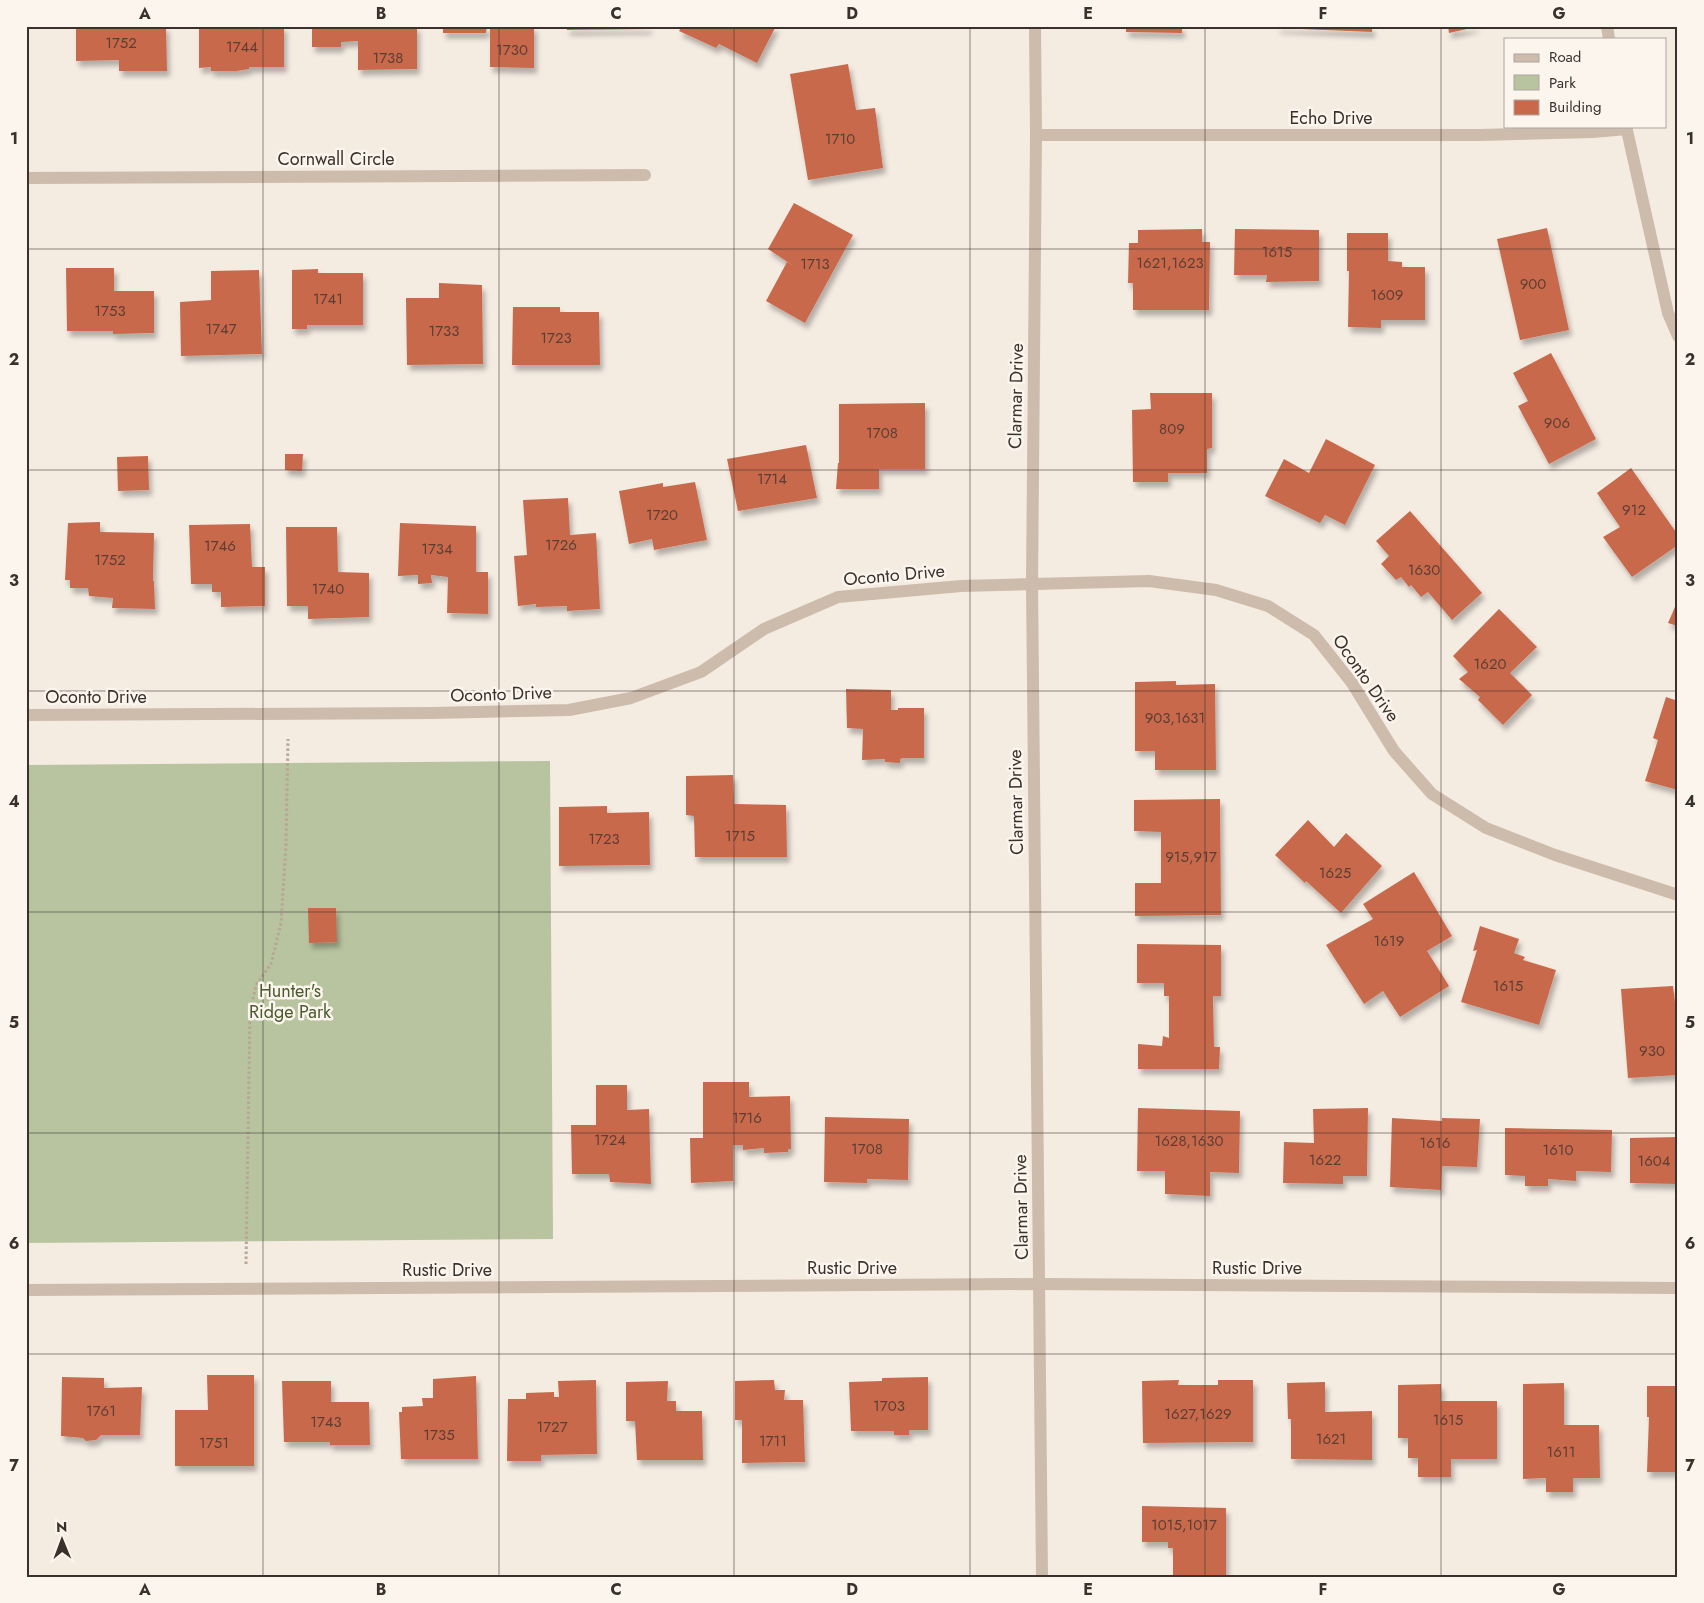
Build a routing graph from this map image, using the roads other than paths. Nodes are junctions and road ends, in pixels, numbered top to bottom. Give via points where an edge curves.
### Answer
1 (1035, 26) edge
2 (1626, 128) edge
3 (1036, 135) junction
4 (645, 175) dead end
5 (26, 178) edge
6 (1678, 336) edge
7 (1032, 584) junction
8 (26, 715) edge
9 (1678, 895) edge
10 (1039, 1284) junction
11 (1678, 1288) edge
12 (26, 1290) edge
13 (1042, 1577) edge

1 - 3 street, Clarmar Drive
2 - 3 street, Echo Drive via 1481,136
2 - 6 street via 1668,313
3 - 7 street, Clarmar Drive
4 - 5 street, Cornwall Circle
7 - 8 street, Oconto Drive via 961,586 838,597 764,629 700,672 631,698 569,710
7 - 9 street, Oconto Drive via 1149,580 1216,590 1268,606 1314,635 1352,683 1394,751 1432,794 1486,828 1555,855
7 - 10 street, Clarmar Drive
10 - 11 street, Rustic Drive
10 - 12 street, Rustic Drive
10 - 13 street, Clarmar Drive

